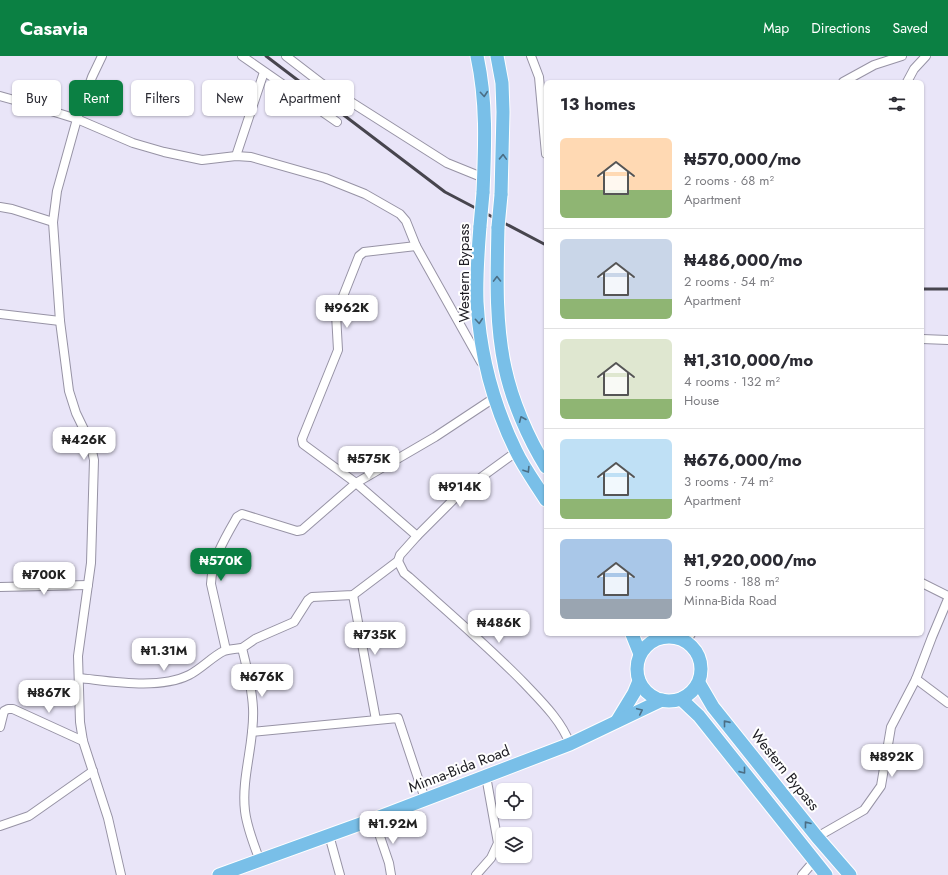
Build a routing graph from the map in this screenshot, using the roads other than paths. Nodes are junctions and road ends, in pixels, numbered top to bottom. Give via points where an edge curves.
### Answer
1 (102, 56) edge
2 (242, 56) edge
3 (286, 56) edge
4 (477, 56) edge
5 (497, 56) edge
6 (531, 56) edge
7 (902, 56) edge
8 (926, 56) edge
9 (264, 72) junction
10 (847, 80) edge
11 (908, 80) edge
12 (0, 96) edge
13 (77, 119) junction
14 (337, 122) dead end
15 (544, 132) edge
16 (236, 156) junction
17 (484, 178) junction
18 (0, 207) edge
19 (54, 222) junction
20 (416, 246) junction
21 (0, 314) edge
22 (60, 321) junction
23 (924, 339) edge
24 (948, 340) edge
25 (486, 371) junction
26 (494, 398) junction
27 (516, 452) junction
28 (544, 464) edge
29 (356, 483) junction
30 (544, 497) edge
31 (417, 536) junction
32 (398, 561) junction
33 (924, 584) edge
34 (88, 585) junction
35 (0, 587) edge
36 (353, 595) junction
37 (948, 598) edge
38 (633, 636) edge
39 (660, 636) edge
40 (668, 636) edge
41 (688, 638) edge
42 (242, 648) junction
43 (226, 650) junction
44 (640, 654) junction
45 (79, 678) junction
46 (916, 679) junction
47 (639, 681) junction
48 (699, 682) junction
49 (681, 699) junction
50 (662, 700) junction
51 (948, 703) edge
52 (376, 720) junction
53 (617, 721) junction
54 (0, 727) edge
55 (252, 732) junction
56 (84, 741) junction
57 (570, 744) junction
58 (93, 771) junction
59 (486, 776) junction
60 (425, 799) junction
61 (374, 819) junction
62 (0, 826) edge
63 (329, 835) junction
64 (817, 837) junction
65 (815, 860) junction
66 (260, 861) junction
67 (227, 874) edge
68 (805, 874) edge
69 (121, 875) edge
70 (340, 875) edge
71 (391, 875) edge
72 (476, 875) edge
73 (826, 875) edge
74 (850, 875) edge

1 - 13 street
2 - 9 street
3 - 17 street via 321,83 447,163
4 -> 17 main road, Western Bypass via 485,108
28 -> 5 main road, bridge via 533,445 512,395 500,335 497,263 503,112 502,83
6 - 15 street via 539,77
7 - 10 street via 874,65
8 - 11 street via 914,68
9 - 14 street
9 - 16 street
12 - 13 street
13 - 16 street via 133,143 164,152 202,160
13 - 19 street via 57,191
16 - 20 street via 259,159 326,178 365,194 400,214
17 -> 25 main road, Western Bypass, bridge via 477,302
18 - 19 street
19 - 22 street
20 - 25 street
20 - 29 street via 364,252 359,256 336,314 337,355 302,440 303,444
21 - 22 street
22 - 34 street via 69,391 90,442 94,460
23 - 24 street
25 - 26 main road, Western Bypass
26 - 27 main road, Western Bypass
26 - 29 street via 435,437
27 -> 30 main road, Western Bypass
27 - 31 street via 461,492
29 - 31 street
29 - 43 street via 302,530 297,531 242,514 237,517 220,548 211,574
31 - 32 street via 400,555
32 - 36 street
32 - 57 street via 404,573 502,661 543,703 563,728
33 - 37 street
34 - 35 street
34 - 45 street via 78,656
36 - 42 street via 312,597 294,622
36 - 52 street
37 - 46 street
38 - 44 main road
39 - 44 main road via 646,646
40 - 41 main road
41 - 48 main road via 702,664
42 - 43 street
42 - 55 street via 250,682
43 - 45 street via 202,668 178,680 132,683
44 - 47 main road via 637,667
45 - 56 street via 80,722
46 - 51 street
46 - 64 street via 891,727 881,786 864,810
47 - 50 main road via 652,697
47 - 53 main road
48 - 49 main road via 694,690
64 -> 48 main road, Western Bypass via 713,707
49 - 50 main road
49 -> 65 main road via 699,716
53 -> 50 main road, Minna-Bida Road
52 - 55 street
52 - 60 street via 398,718
53 - 57 main road, Minna-Bida Road
54 - 56 street via 4,711 13,709
55 - 66 street via 245,812
56 - 58 street
57 - 59 main road, Minna-Bida Road
58 - 62 street via 29,816
58 - 69 street via 108,818
59 - 60 main road, Minna-Bida Road
59 - 72 street via 498,843 491,858
60 - 61 main road, Minna-Bida Road
61 - 63 main road, Minna-Bida Road
61 - 71 street
63 - 66 main road, Minna-Bida Road
63 - 70 street
64 - 74 main road, Western Bypass
65 - 68 street
65 - 73 main road
66 - 67 main road, Minna-Bida Road

